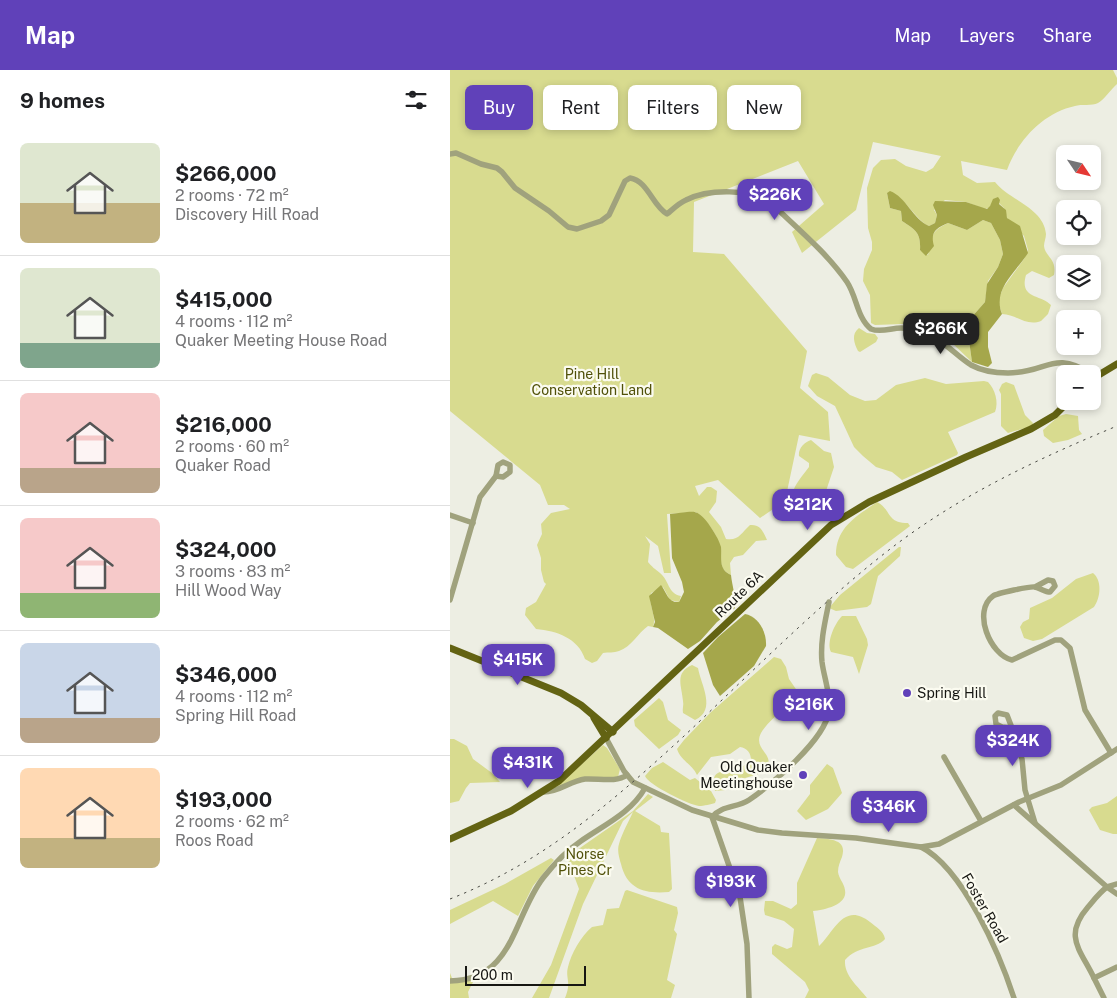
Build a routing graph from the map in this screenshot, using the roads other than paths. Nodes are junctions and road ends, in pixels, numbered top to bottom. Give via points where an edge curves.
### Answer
1 (450, 154) edge
2 (1117, 364) edge
3 (1075, 365) edge
4 (1101, 372) edge
5 (1060, 410) edge
6 (496, 476) dead end
7 (450, 515) edge
8 (473, 523) junction
9 (1036, 587) dead end
10 (450, 600) edge
11 (829, 602) dead end
12 (450, 648) edge
13 (592, 716) junction
14 (1012, 728) dead end
15 (613, 732) junction
16 (606, 738) junction
17 (1117, 750) edge
18 (1111, 754) junction
19 (944, 757) dead end
20 (627, 775) junction
21 (645, 788) junction
22 (544, 792) junction
23 (1027, 799) junction
24 (1014, 805) junction
25 (712, 817) junction
26 (981, 821) junction
27 (1035, 823) junction
28 (450, 839) edge
29 (942, 843) junction
30 (921, 847) junction
31 (941, 860) junction
32 (1117, 884) edge
33 (1107, 887) junction
34 (1117, 894) edge
35 (1117, 967) edge
36 (1094, 978) junction
37 (450, 981) edge
38 (749, 998) edge
39 (1014, 998) edge
40 (1104, 998) edge

1 - 3 street via 456,153 497,168 515,188 568,227 577,229 609,215 625,181 630,178 640,181 659,209 667,214 685,200 706,194 758,196 772,204 845,280 861,317 871,329 902,328 923,332 970,365 984,370 1022,372 1063,361
2 - 4 main road
5 - 15 main road, Route 6A via 1031,429 869,502 831,525
6 - 8 street via 480,497
7 - 8 street
8 - 10 street
9 - 18 street via 997,594 988,601 984,616 993,645 1002,656 1012,660 1055,640 1066,643 1085,710
11 - 25 street via 821,644 829,712 823,728 807,751 747,801 717,810
12 - 13 main road via 551,688
13 - 15 main road
13 - 16 main road
14 - 23 street via 1023,764
15 - 16 main road, Route 6A
16 - 20 street
16 - 22 main road, Route 6A
17 - 18 street
18 - 23 street via 1068,781
19 - 26 street
20 - 21 street
20 - 22 street via 618,779 584,779
21 - 25 street
21 - 37 street via 626,811 554,864 531,896 510,944 493,966 471,979
22 - 28 main road, Route 6A
23 - 24 street
23 - 27 street
24 - 26 street
24 - 27 street
25 - 30 street via 782,833
25 - 38 street via 740,897 747,944
26 - 29 street
27 - 33 street
29 - 30 street
29 - 31 street
30 - 31 street, Foster Road
31 - 39 street, Foster Road via 993,943
32 - 33 street
33 - 34 street
33 - 36 street via 1077,919 1074,929 1075,941
35 - 36 street
36 - 40 street

